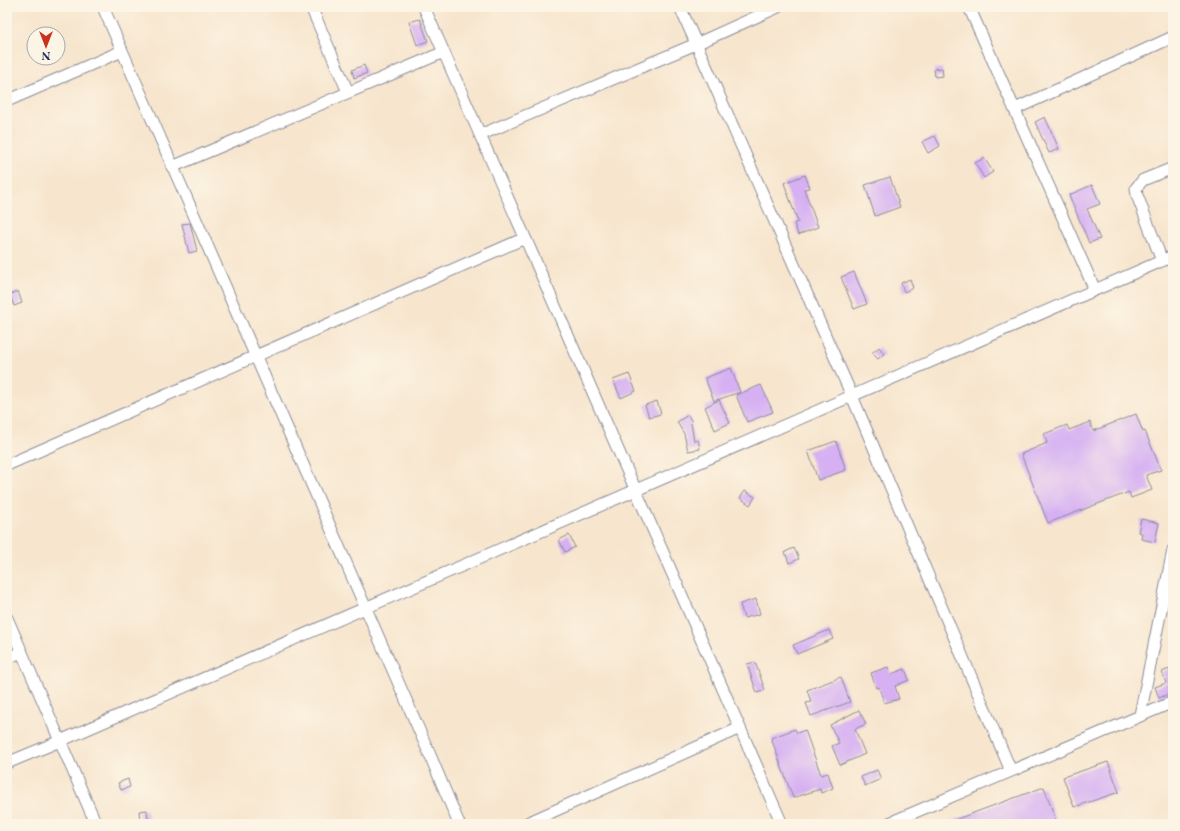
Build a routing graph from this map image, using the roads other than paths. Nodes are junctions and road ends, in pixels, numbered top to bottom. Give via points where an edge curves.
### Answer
1 (102, 7) edge
2 (311, 7) edge
3 (424, 7) edge
4 (680, 7) edge
5 (778, 7) edge
6 (969, 7) edge
7 (1173, 37) edge
8 (696, 44) junction
9 (122, 51) junction
10 (444, 52) junction
11 (348, 92) junction
12 (7, 101) edge
13 (1015, 109) junction
14 (480, 135) junction
15 (172, 167) junction
16 (1173, 168) edge
17 (525, 238) junction
18 (1173, 256) edge
19 (1162, 261) junction
20 (1095, 290) junction
21 (255, 356) junction
22 (852, 396) junction
23 (7, 465) edge
24 (636, 490) junction
25 (1173, 550) edge
26 (365, 608) junction
27 (7, 618) edge
28 (22, 652) junction
29 (7, 658) edge
30 (1173, 702) edge
31 (1140, 716) junction
32 (740, 728) junction
33 (60, 741) junction
34 (7, 762) edge
35 (1011, 771) junction
36 (96, 824) edge
37 (459, 824) edge
38 (525, 824) edge
39 (782, 824) edge
40 (888, 824) edge

1 - 9 lane
2 - 11 lane
3 - 10 lane
4 - 8 lane
5 - 8 lane
6 - 13 lane
7 - 13 lane
8 - 14 lane
8 - 22 lane
9 - 12 lane
9 - 15 lane
10 - 11 lane
10 - 14 lane
11 - 15 lane
13 - 20 lane
14 - 17 lane
15 - 21 lane
16 - 19 lane via 1143,180 1136,188
17 - 21 lane
17 - 24 lane
18 - 19 lane
19 - 20 lane
20 - 22 lane
21 - 23 lane
21 - 26 lane
22 - 24 lane
22 - 35 lane
24 - 26 lane
24 - 32 lane
25 - 31 lane
26 - 33 lane
26 - 37 lane
27 - 28 lane
28 - 29 lane
28 - 33 lane
30 - 31 lane
31 - 35 lane
32 - 38 lane
32 - 39 lane
33 - 34 lane
33 - 36 lane
35 - 40 lane

